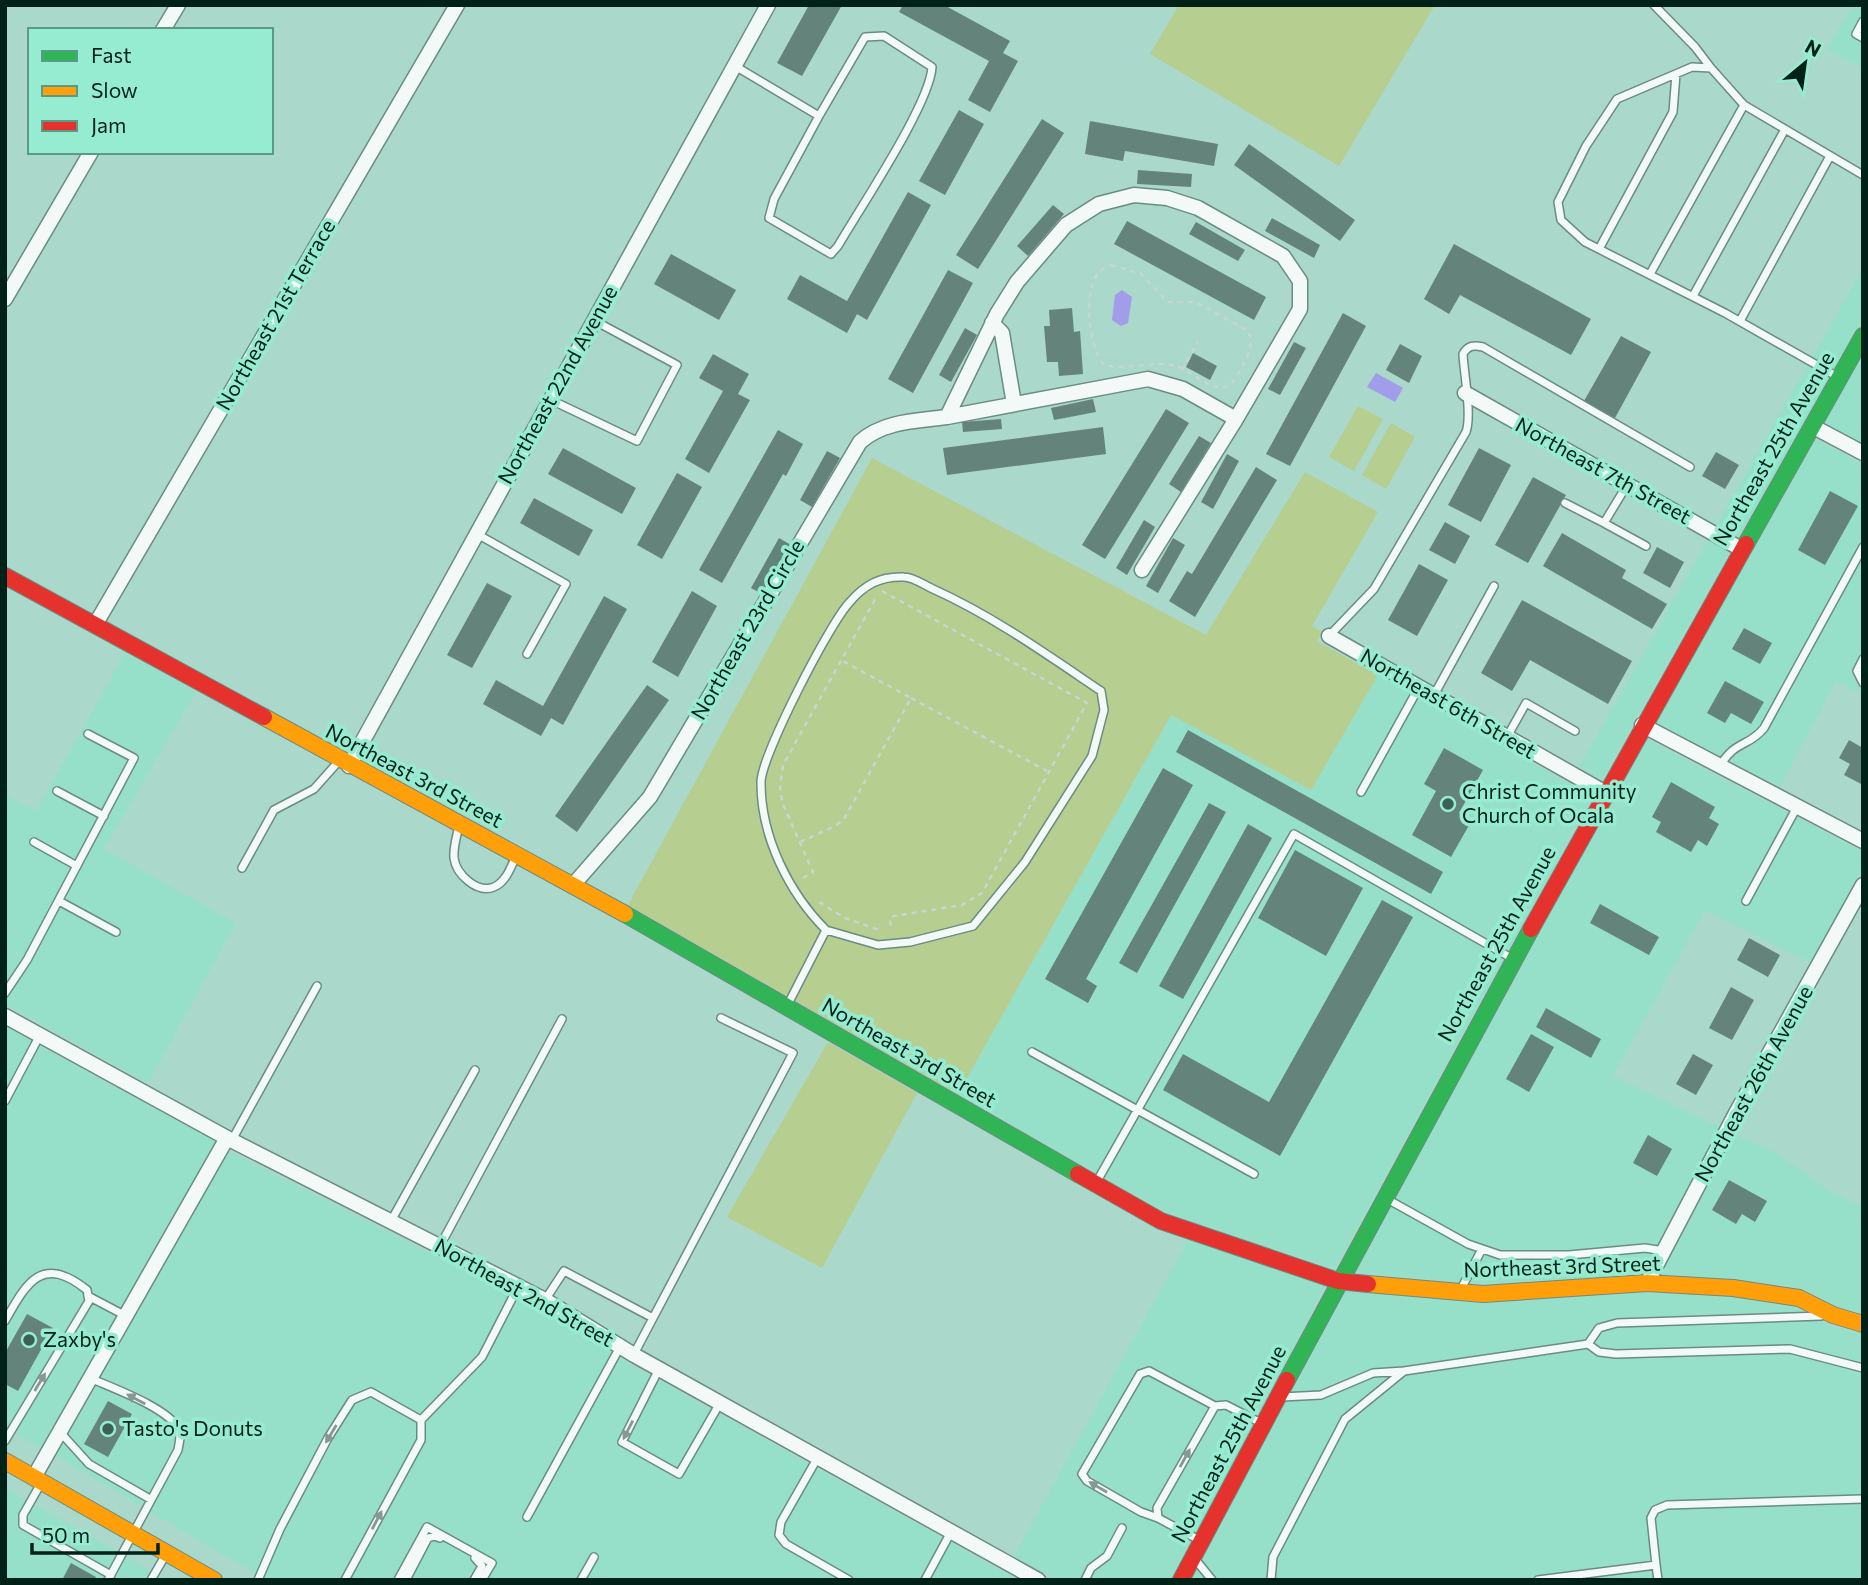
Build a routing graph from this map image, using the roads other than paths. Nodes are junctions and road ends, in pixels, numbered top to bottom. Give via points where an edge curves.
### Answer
1 (178, 5) edge
2 (457, 5) edge
3 (768, 5) edge
4 (1654, 5) edge
5 (1863, 21) edge
6 (164, 28) edge
7 (1863, 38) edge
8 (734, 66) junction
9 (1711, 68) junction
10 (1676, 74) junction
11 (1744, 105) junction
12 (819, 116) junction
13 (1784, 131) junction
14 (90, 154) edge
15 (1830, 156) junction
16 (1863, 176) edge
17 (1599, 249) junction
18 (1650, 274) junction
19 (1693, 296) junction
20 (5, 299) edge
21 (594, 320) junction
22 (1740, 321) junction
23 (992, 323) junction
24 (1863, 336) edge
25 (1839, 378) junction
26 (1465, 393) junction
27 (550, 400) junction
28 (1014, 404) junction
29 (947, 417) junction
30 (1236, 419) junction
31 (1812, 426) junction
32 (1863, 453) edge
33 (1690, 467) dead end
34 (1627, 484) junction
35 (1565, 502) dead end
36 (1604, 523) junction
37 (477, 534) junction
38 (1646, 546) dead end
39 (1863, 547) edge
40 (1741, 549) junction
41 (1142, 570) dead end
42 (5, 576) edge
43 (1494, 586) dead end
44 (95, 625) junction
45 (1329, 636) joint
46 (527, 654) dead end
47 (1863, 659) edge
48 (1863, 684) edge
49 (1419, 687) junction
50 (1434, 696) junction
51 (1642, 725) junction
52 (1575, 731) dead end
53 (88, 734) dead end
54 (1507, 737) junction
55 (345, 763) junction
56 (1720, 766) junction
57 (57, 791) dead end
58 (1361, 792) dead end
59 (1604, 792) junction
60 (1797, 807) junction
61 (104, 816) junction
62 (459, 824) junction
63 (1863, 841) edge
64 (34, 842) dead end
65 (517, 855) junction
66 (78, 866) junction
67 (242, 868) dead end
68 (573, 885) junction
69 (1863, 886) edge
70 (59, 901) junction
71 (1746, 901) dead end
72 (826, 930) junction
73 (116, 932) dead end
74 (1513, 959) junction
75 (317, 986) dead end
76 (5, 993) edge
77 (786, 1007) junction
78 (5, 1016) edge
79 (721, 1018) dead end
80 (562, 1019) dead end
81 (40, 1035) junction
82 (1032, 1052) dead end
83 (475, 1070) dead end
84 (5, 1101) edge
85 (1137, 1111) junction
86 (229, 1139) junction
87 (1254, 1174) dead end
88 (1096, 1183) junction
89 (1383, 1197) junction
90 (391, 1222) junction
91 (440, 1247) junction
92 (1482, 1249) junction
93 (1664, 1251) junction
94 (1338, 1280) junction
95 (1647, 1283) junction
96 (519, 1287) junction
97 (1460, 1292) junction
98 (88, 1296) junction
99 (545, 1300) junction
100 (1833, 1315) junction
101 (126, 1316) junction
102 (653, 1318) junction
103 (5, 1321) edge
104 (1863, 1325) edge
105 (1588, 1344) junction
106 (620, 1347) junction
107 (634, 1355) junction
108 (1863, 1368) edge
109 (659, 1369) junction
110 (1404, 1371) junction
111 (90, 1378) junction
112 (1278, 1397) junction
113 (720, 1403) junction
114 (1215, 1406) junction
115 (421, 1420) junction
116 (1263, 1424) junction
117 (60, 1432) junction
118 (5, 1441) edge
119 (818, 1457) junction
120 (9, 1466) edge
121 (38, 1479) junction
122 (150, 1499) junction
123 (1863, 1499) edge
124 (527, 1517) dead end
125 (1158, 1518) junction
126 (1122, 1528) dead end
127 (131, 1532) junction
128 (951, 1532) junction
129 (1201, 1541) junction
130 (167, 1553) junction
131 (594, 1557) dead end
132 (1193, 1558) junction
133 (1656, 1565) junction
134 (109, 1577) edge
135 (151, 1580) edge
136 (214, 1580) edge
137 (258, 1580) edge
138 (345, 1580) edge
139 (398, 1580) edge
140 (406, 1580) edge
141 (474, 1580) edge
142 (482, 1580) edge
143 (582, 1580) edge
144 (849, 1580) edge
145 (925, 1580) edge
146 (1038, 1580) edge
147 (1085, 1580) edge
148 (1181, 1580) edge
149 (1212, 1580) edge
150 (1271, 1580) edge
151 (1538, 1580) edge
152 (1658, 1580) edge

1 - 6 street
2 - 44 street, Northeast 21st Terrace
3 - 8 street, Northeast 22nd Avenue
4 - 9 lane
5 - 7 lane via 1856,34
8 - 12 lane
8 - 21 street, Northeast 22nd Avenue
9 - 10 lane via 1692,67
9 - 11 lane
10 - 17 lane via 1673,112
10 - 17 lane via 1617,99 1586,146 1558,202 1561,220
11 - 13 lane
11 - 18 lane
12 - 12 lane via 865,37 884,36 932,67 931,82 918,109 831,254 769,218 774,199
13 - 15 lane
13 - 19 lane
14 - 20 street
15 - 16 lane
15 - 22 lane
17 - 18 lane
18 - 19 lane
19 - 22 lane
21 - 27 street, Northeast 22nd Avenue
21 - 27 lane via 677,365 637,441
22 - 25 lane
23 - 28 street via 1002,333
23 - 29 street
23 - 30 street via 1017,282 1066,225 1099,204 1134,195 1167,198 1198,208 1283,256 1300,281 1300,309
24 - 25 street, Northeast 25th Avenue
25 - 31 street, Northeast 25th Avenue
26 - 33 lane via 1463,354 1474,345 1483,347
26 - 34 street, Northeast 7th Street
26 - 45 lane via 1466,432 1374,589
27 - 37 street, Northeast 22nd Avenue
28 - 29 street, Northeast 23rd Circle
28 - 30 street, Northeast 23rd Circle via 1148,379 1183,389
29 - 68 street, Northeast 23rd Circle via 891,425 860,442 650,797
30 - 41 street
31 - 32 street
31 - 40 street, Northeast 25th Avenue
34 - 36 lane
34 - 40 street, Northeast 7th Street
35 - 36 lane
36 - 38 lane
37 - 46 lane via 566,584
37 - 55 street, Northeast 22nd Avenue
39 - 56 lane via 1764,728 1729,751
40 - 51 street, Northeast 25th Avenue
42 - 44 street, Northeast 3rd Street
43 - 50 lane
44 - 55 street, Northeast 3rd Street
45 - 49 street, Northeast 6th Street
47 - 48 lane via 1857,671
49 - 50 street, Northeast 6th Street
49 - 58 lane
50 - 54 street, Northeast 6th Street
51 - 56 street
51 - 59 street, Northeast 25th Avenue
52 - 54 lane via 1525,703
53 - 61 lane via 134,758
54 - 59 street, Northeast 6th Street
55 - 62 street, Northeast 3rd Street
55 - 67 lane via 314,789 274,810
56 - 60 street
57 - 61 lane
59 - 74 street, Northeast 25th Avenue
60 - 63 street
60 - 71 lane
61 - 66 lane
62 - 65 street, Northeast 3rd Street
62 - 65 lane via 454,860 469,882 493,888 505,878
64 - 66 lane
65 - 68 street, Northeast 3rd Street
66 - 70 lane
68 - 77 street, Northeast 3rd Street
69 - 93 street, Northeast 26th Avenue
70 - 73 lane
70 - 76 lane
72 - 72 lane via 878,945 910,943 973,926 1025,862 1092,756 1104,710 1101,691 977,608 907,577 876,579 848,603 789,706 760,780 765,818 789,886
72 - 77 lane
74 - 85 lane via 1294,834
74 - 89 street, Northeast 25th Avenue
75 - 86 lane
77 - 88 street, Northeast 3rd Street
78 - 81 street, Northeast 2nd Street
79 - 102 lane via 793,1053
80 - 91 lane
81 - 84 lane
81 - 86 street, Northeast 2nd Street
82 - 85 lane
83 - 90 lane
85 - 87 lane
85 - 88 lane
86 - 90 street, Northeast 2nd Street
86 - 101 street
88 - 94 street, Northeast 3rd Street via 1161,1221
89 - 92 lane
89 - 94 street, Northeast 25th Avenue
90 - 91 street, Northeast 2nd Street
91 - 96 street, Northeast 2nd Street
92 - 93 lane via 1500,1255
92 - 97 lane
93 - 95 street, Northeast 26th Avenue
94 - 97 street, Northeast 3rd Street
94 - 112 street, Northeast 25th Avenue
95 - 97 street, Northeast 3rd Street
95 - 100 street, Northeast 3rd Street via 1800,1298
96 - 99 street, Northeast 2nd Street
96 - 115 lane via 482,1357
98 - 101 lane
98 - 103 lane via 87,1290 66,1275 41,1274 26,1284
118 -> 98 lane
99 - 102 lane via 564,1271
99 - 106 street, Northeast 2nd Street
100 - 104 street, Northeast 3rd Street
100 - 105 lane via 1617,1323 1599,1328
101 - 111 street
102 - 107 lane
105 - 108 lane via 1599,1352 1616,1354 1790,1349
105 - 110 lane
106 - 107 street, Northeast 2nd Street
106 - 124 lane
107 - 109 street, Northeast 2nd Street
109 - 113 street, Northeast 2nd Street
109 -> 113 lane via 622,1442 679,1474
110 - 112 lane via 1373,1373 1321,1395
110 - 150 lane via 1345,1419 1273,1557
111 - 117 street
122 -> 111 lane via 178,1450 178,1427 152,1408
112 - 116 street, Northeast 25th Avenue
113 - 119 street, Northeast 2nd Street
114 - 116 lane via 1226,1405
125 -> 114 lane via 1157,1508
125 -> 114 lane via 1082,1474 1140,1374 1149,1371
115 -> 137 lane via 371,1392 352,1400 280,1529
138 -> 115 lane via 421,1440
116 - 129 street, Northeast 25th Avenue
117 - 121 street
117 - 122 lane via 83,1459
119 - 128 street, Northeast 2nd Street
119 - 144 lane via 781,1522 779,1535 786,1544
120 - 121 street
121 - 127 street
121 - 134 lane via 23,1525
122 - 127 lane
123 - 133 lane via 1667,1505 1655,1510 1651,1518
125 - 129 lane
126 - 147 lane via 1107,1556 1091,1568
127 - 130 street
127 - 134 lane
128 - 145 lane
128 - 146 street, Northeast 2nd Street
129 - 132 street, Northeast 25th Avenue
130 - 135 lane
130 - 136 street
131 - 143 lane
132 - 148 street, Northeast 25th Avenue
132 - 149 lane
133 - 151 lane
133 - 152 lane
139 - 142 lane via 427,1527 492,1563
140 - 141 lane via 428,1538 435,1536 479,1560 482,1566

